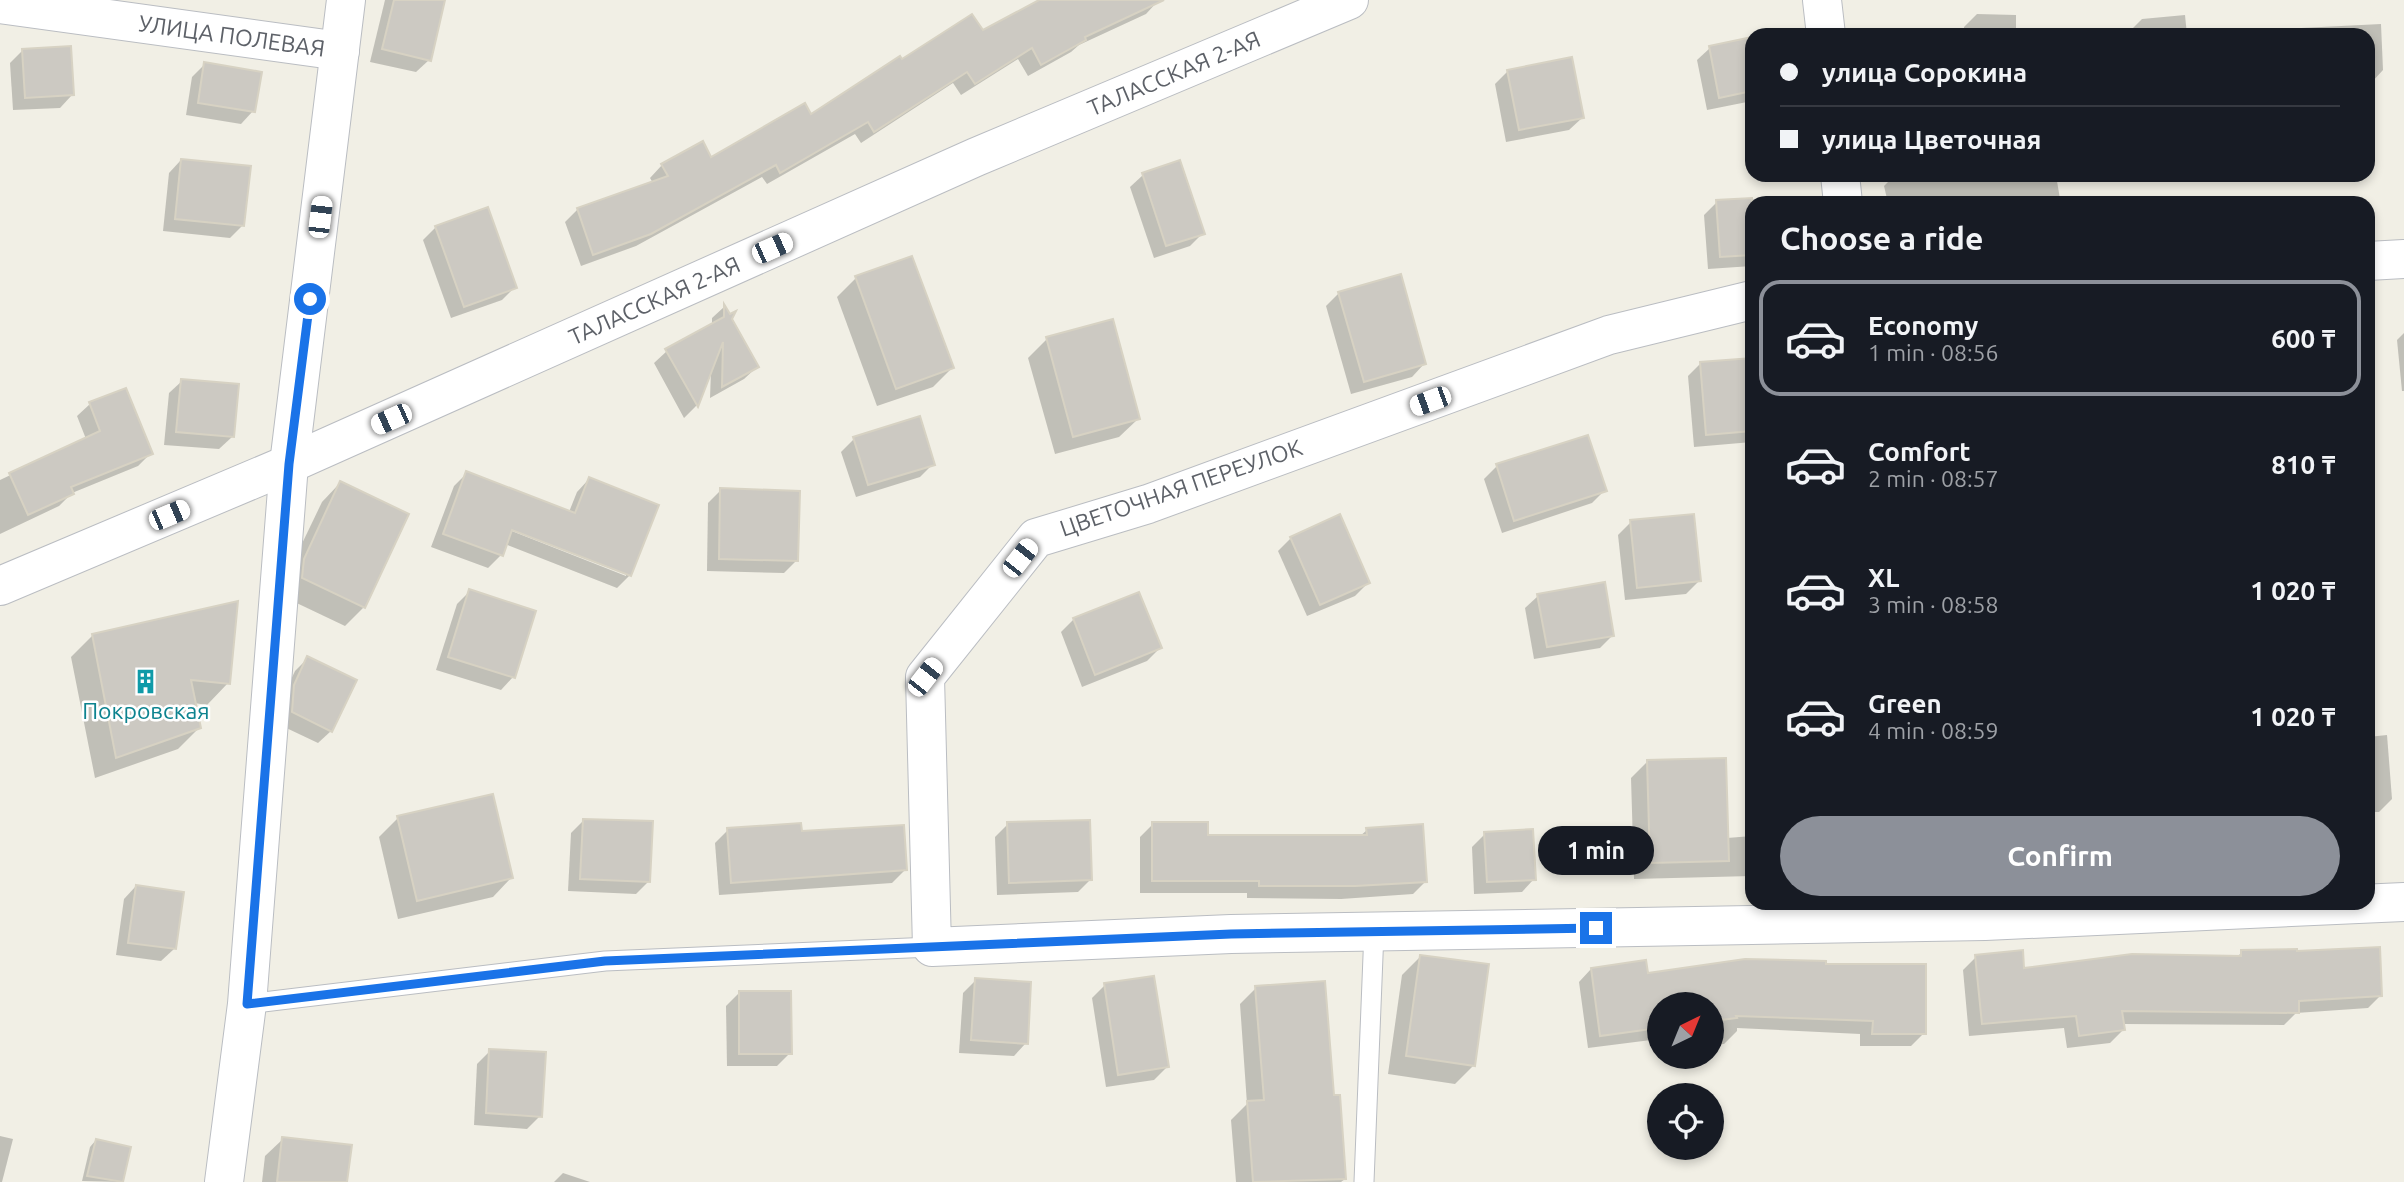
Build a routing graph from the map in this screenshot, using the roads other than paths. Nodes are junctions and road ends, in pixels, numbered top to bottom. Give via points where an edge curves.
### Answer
1 (346, 0) edge
2 (1349, 0) edge
3 (1822, 0) edge
4 (0, 4) edge
5 (1825, 28) edge
6 (340, 51) junction
7 (2404, 259) edge
8 (2375, 261) edge
9 (1745, 302) edge
10 (289, 464) junction
11 (0, 586) edge
12 (2404, 902) edge
13 (2375, 903) edge
14 (2228, 910) edge
15 (1374, 931) junction
16 (932, 947) junction
17 (247, 1004) junction
18 (224, 1182) edge
19 (1364, 1182) edge

1 - 6 street
2 - 10 street, ТАЛАССКАЯ 2-АЯ via 976,157
3 - 5 street
4 - 6 street, УЛИЦА ПОЛЕВАЯ
6 - 10 street
7 - 8 street
9 - 16 street, ЦВЕТОЧНАЯ ПЕРЕУЛОК via 1609,335 1148,504 1036,537 925,677
10 - 11 street, ТАЛАССКАЯ 2-АЯ
10 - 17 street
12 - 13 street
14 - 15 street via 1985,921
15 - 16 street
15 - 19 lane
16 - 17 lane via 605,961
17 - 18 street

